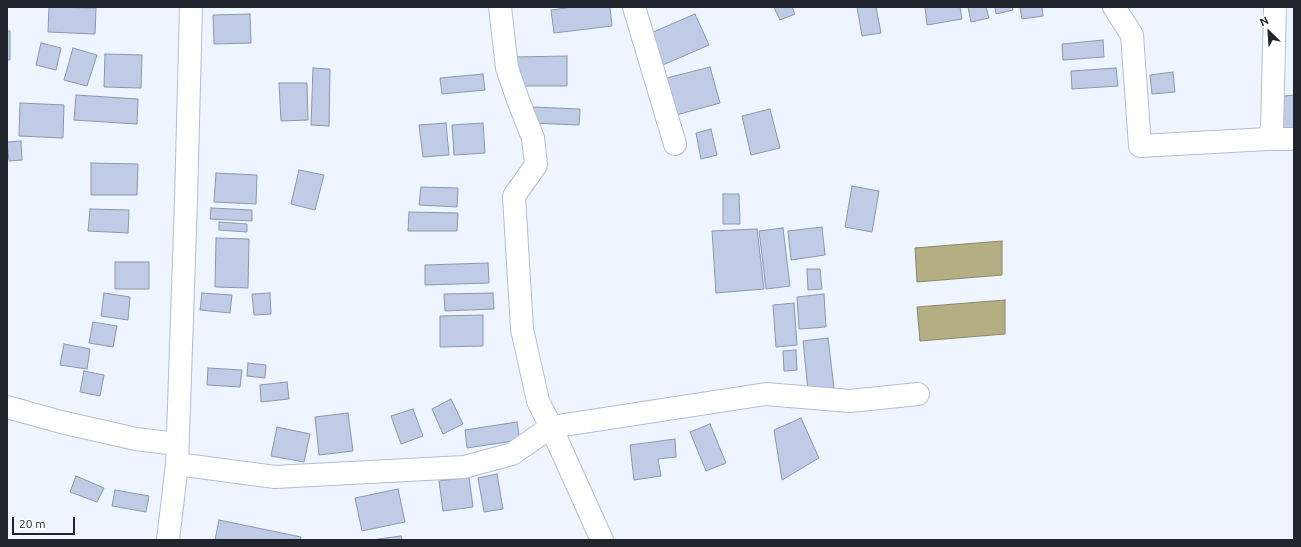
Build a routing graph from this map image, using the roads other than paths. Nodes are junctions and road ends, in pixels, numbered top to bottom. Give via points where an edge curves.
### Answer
1 (191, 7) edge
2 (500, 7) edge
3 (634, 7) edge
4 (1114, 7) edge
5 (1275, 7) edge
6 (1268, 139) junction
7 (1294, 139) edge
8 (675, 144) dead end
9 (918, 394) dead end
10 (7, 407) edge
11 (551, 427) junction
12 (177, 454) junction
13 (168, 540) edge
14 (602, 540) edge

1 - 12 street
2 - 11 street via 507,68 533,138 536,165 514,196 522,329 538,402
3 - 8 street
4 - 6 street via 1132,35 1140,146
5 - 6 street via 1272,128
6 - 7 street
9 - 11 street via 850,401 766,394
10 - 12 street via 136,439
11 - 12 street via 512,454 464,467 275,477
11 - 14 street
12 - 13 street

